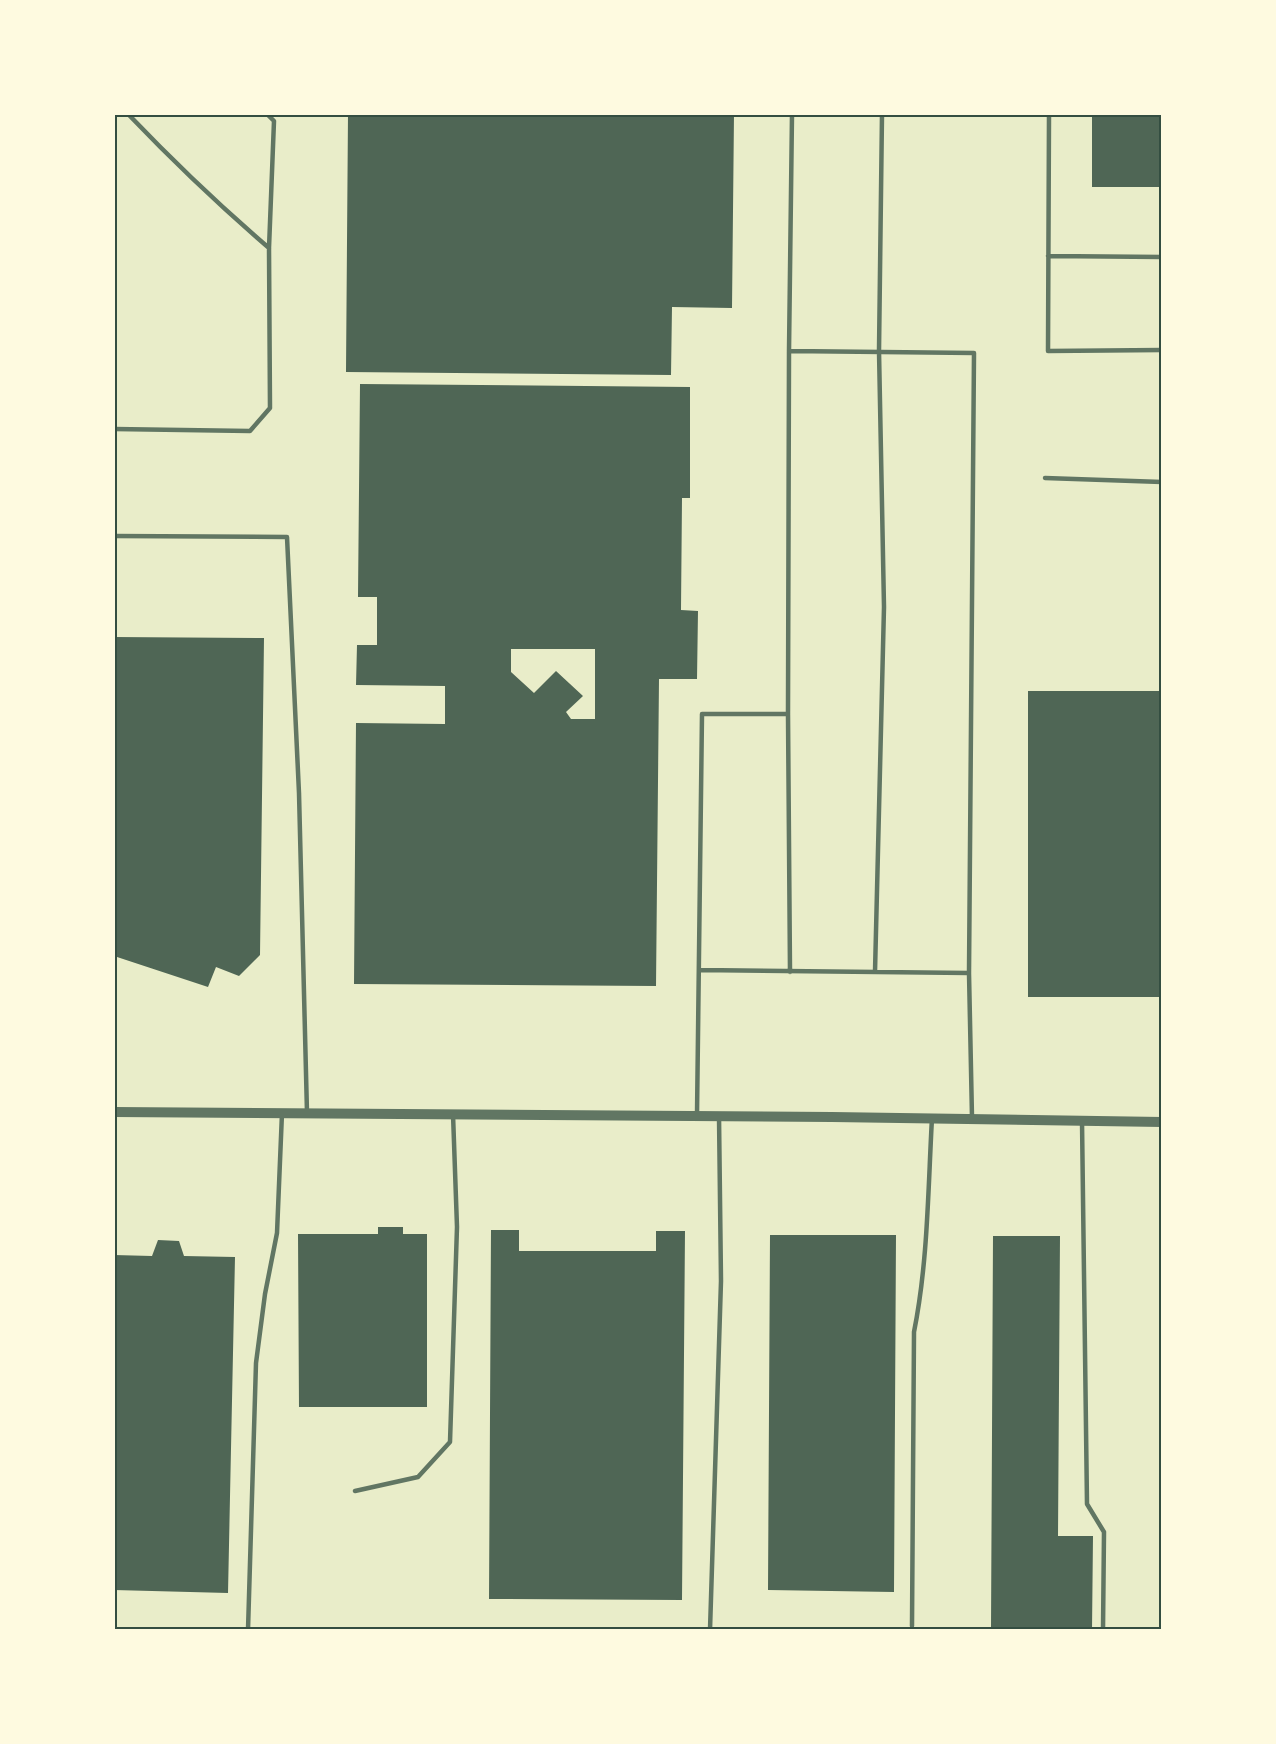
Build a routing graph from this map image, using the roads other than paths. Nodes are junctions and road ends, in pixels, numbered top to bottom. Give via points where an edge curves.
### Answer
1 (128, 114) edge
2 (267, 114) edge
3 (792, 114) edge
4 (882, 114) edge
5 (1049, 114) edge
6 (269, 248) junction
7 (1048, 256) junction
8 (1162, 257) edge
9 (1162, 350) edge
10 (789, 351) junction
11 (879, 351) junction
12 (114, 429) edge
13 (1045, 478) dead end
14 (1162, 482) edge
15 (114, 536) edge
16 (788, 714) junction
17 (699, 970) junction
18 (790, 972) junction
19 (875, 972) junction
20 (969, 973) junction
21 (114, 1112) edge
22 (282, 1113) junction
23 (307, 1113) junction
24 (453, 1114) junction
25 (697, 1115) junction
26 (719, 1116) junction
27 (932, 1118) junction
28 (972, 1119) junction
29 (1082, 1121) junction
30 (1162, 1122) edge
31 (355, 1491) dead end
32 (912, 1626) dead end
33 (249, 1630) edge
34 (710, 1630) edge
35 (1103, 1630) edge

1 - 6 lane
2 - 6 lane via 274,121
3 - 10 lane
4 - 11 lane
5 - 7 lane
6 - 12 lane via 270,408 250,431
7 - 8 lane
7 - 9 lane via 1048,351
10 - 11 lane
10 - 16 lane
11 - 19 lane via 884,607
11 - 20 lane via 974,353
13 - 14 lane
15 - 23 lane via 287,537 299,793
16 - 17 lane via 702,714
16 - 18 lane
17 - 18 lane
17 - 25 lane
18 - 19 lane
19 - 20 lane
20 - 28 lane
21 - 22 street
22 - 23 street
22 - 33 lane via 277,1233 256,1363
23 - 24 street
24 - 25 street
24 - 31 lane via 457,1227 450,1442 418,1477
25 - 26 street
26 - 27 street
26 - 34 lane via 721,1281
27 - 28 street
27 - 32 lane via 925,1244 914,1332
28 - 29 street
29 - 30 street
29 - 35 lane via 1087,1504 1104,1532

